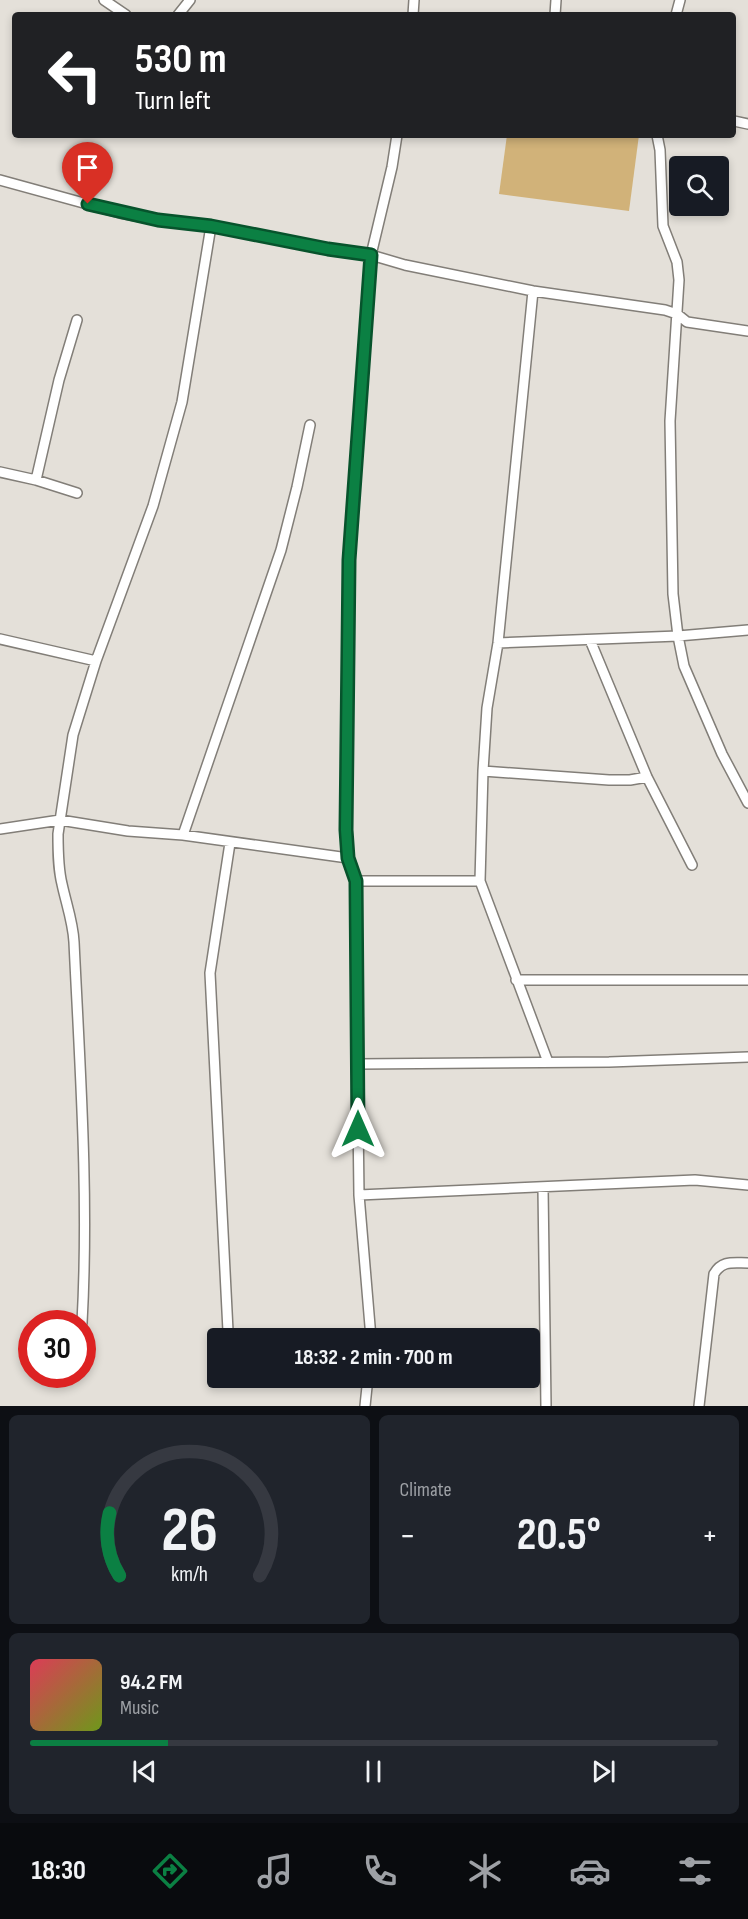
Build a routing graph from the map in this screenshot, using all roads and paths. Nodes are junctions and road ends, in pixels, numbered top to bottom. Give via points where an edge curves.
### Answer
1 (104, 0) edge
2 (190, 0) edge
3 (122, 12) edge
4 (180, 12) edge
5 (396, 138) edge
6 (658, 138) edge
7 (0, 180) edge
8 (211, 226) junction
9 (371, 255) junction
10 (533, 291) junction
11 (677, 314) junction
12 (76, 320) dead end
13 (748, 331) edge
14 (310, 425) dead end
15 (0, 472) edge
16 (36, 480) junction
17 (77, 493) dead end
18 (748, 630) edge
19 (678, 636) junction
20 (0, 639) edge
21 (590, 640) junction
22 (498, 643) junction
23 (96, 662) junction
24 (483, 771) junction
25 (647, 777) junction
26 (748, 803) edge
27 (60, 820) junction
28 (0, 829) edge
29 (183, 835) junction
30 (230, 843) junction
31 (348, 858) junction
32 (692, 865) dead end
33 (356, 881) junction
34 (480, 881) junction
35 (516, 980) junction
36 (748, 980) edge
37 (748, 1057) edge
38 (548, 1062) junction
39 (358, 1064) junction
40 (748, 1185) edge
41 (543, 1188) junction
42 (360, 1196) junction
43 (748, 1263) edge
44 (83, 1310) edge
45 (228, 1328) edge
46 (370, 1328) edge
47 (367, 1388) edge
48 (365, 1406) edge
49 (546, 1406) edge
50 (699, 1406) edge

1 - 3 street
2 - 4 street
5 - 9 street
6 - 11 street via 663,226 677,262 679,280
7 - 8 street via 120,213
8 - 9 street
8 - 23 street via 182,402 153,506
9 - 10 street
9 - 31 street via 349,560
10 - 11 street
10 - 22 street
11 - 13 street via 687,322
11 - 19 street via 670,421 673,594
12 - 16 street
14 - 29 street via 281,550
15 - 16 street
16 - 17 street
18 - 19 street
19 - 21 street
19 - 26 street via 684,666
20 - 23 street
21 - 22 street
21 - 25 street
22 - 24 street via 487,708
23 - 27 street via 73,735
24 - 25 street via 609,780
24 - 34 street
25 - 32 street
27 - 28 street
27 - 29 street
27 - 44 street via 61,883 74,938 85,1147
29 - 30 street
30 - 31 street
30 - 45 street via 210,973
31 - 33 street
33 - 34 street
33 - 39 street
34 - 35 street
35 - 36 street
35 - 38 street
37 - 38 street
38 - 39 street
39 - 42 street
40 - 41 street via 695,1179
41 - 42 street
41 - 49 street
42 - 46 street
43 - 50 street via 726,1262 714,1274
47 - 48 street

